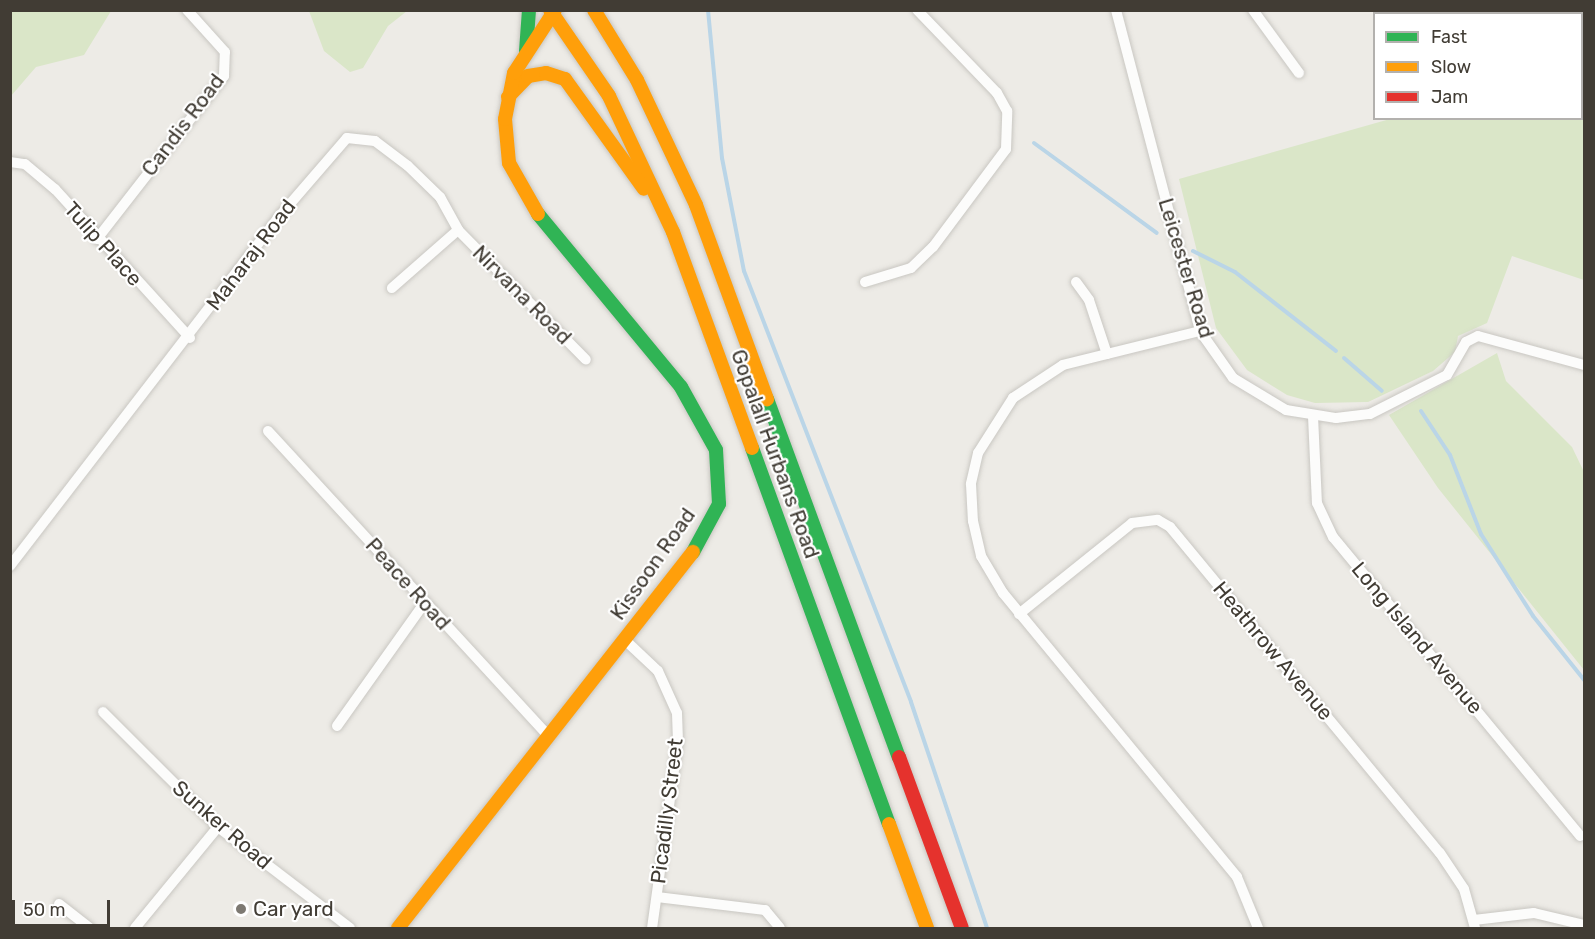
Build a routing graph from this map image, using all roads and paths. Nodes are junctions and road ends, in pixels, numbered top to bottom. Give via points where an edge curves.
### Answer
1 (187, 10) edge
2 (529, 10) edge
3 (594, 10) edge
4 (604, 10) edge
5 (917, 10) edge
6 (1116, 10) edge
7 (1253, 10) edge
8 (552, 11) edge
9 (526, 51) junction
10 (625, 59) junction
11 (1299, 73) dead end
12 (508, 97) junction
13 (10, 162) edge
14 (458, 230) junction
15 (673, 232) junction
16 (96, 239) junction
17 (865, 282) dead end
18 (1076, 282) dead end
19 (392, 288) dead end
20 (1200, 331) junction
21 (189, 338) junction
22 (1107, 354) junction
23 (586, 360) dead end
24 (1584, 365) edge
25 (1313, 416) junction
26 (268, 431) dead end
27 (10, 566) edge
28 (425, 602) junction
29 (1019, 614) junction
30 (625, 640) junction
31 (103, 712) dead end
32 (337, 726) dead end
33 (548, 736) junction
34 (218, 827) junction
35 (1580, 836) dead end
36 (657, 897) junction
37 (59, 904) dead end
38 (1475, 924) edge
39 (1584, 924) edge
40 (90, 928) edge
41 (135, 928) edge
42 (350, 928) edge
43 (398, 928) edge
44 (652, 928) edge
45 (780, 928) edge
46 (927, 928) edge
47 (962, 928) edge
48 (1258, 928) edge

1 - 16 street, Candis Road via 225,52 224,76
2 - 9 main road
3 - 10 main road, Gopalall Hurbans Road
4 - 10 main road
5 - 17 street via 997,93 1007,111 1008,140 996,168 933,247 911,268
6 - 20 street, Leicester Road
7 - 11 street
8 - 9 main road, Kissoon Road
8 - 15 main road, Gopalall Hurbans Road via 609,96
9 - 12 main road, Kissoon Road
10 - 47 main road, Gopalall Hurbans Road via 696,205
12 - 15 main road via 528,76 546,73 564,80
12 - 30 main road, Kissoon Road via 509,163 525,200 548,233 658,354 716,450 719,504 705,535
13 - 16 street, Tulip Place via 35,171
14 - 19 street
14 - 21 street, Maharaj Road via 440,197 408,166 375,141 347,138 277,219
14 - 23 street, Nirvana Road
15 - 46 main road, Gopalall Hurbans Road
16 - 21 street, Tulip Place
18 - 22 street via 1089,300
20 - 22 street
20 - 25 street, Leicester Road via 1216,358 1242,384 1286,410
21 - 27 street, Maharaj Road
22 - 29 street via 1063,364 1032,382 1013,398 978,453 971,484 981,556
24 - 25 street, Leicester Road via 1516,344 1473,337 1454,370 1408,397 1370,414
25 - 35 street, Long Island Avenue via 1317,503 1333,537
26 - 28 street, Peace Road
28 - 32 street
28 - 33 street, Peace Road
29 - 38 street, Heathrow Avenue via 1132,523 1158,520 1170,527 1440,853 1464,890
29 - 48 street via 1237,877
30 - 33 main road, Kissoon Road
30 - 36 street, Picadilly Street via 658,671 677,713 678,741
31 - 34 street, Sunker Road
33 - 43 main road, Kissoon Road
34 - 41 street
34 - 42 street, Sunker Road
36 - 44 street, Picadilly Street
36 - 45 street via 765,910
37 - 40 street
38 - 39 street via 1534,913

